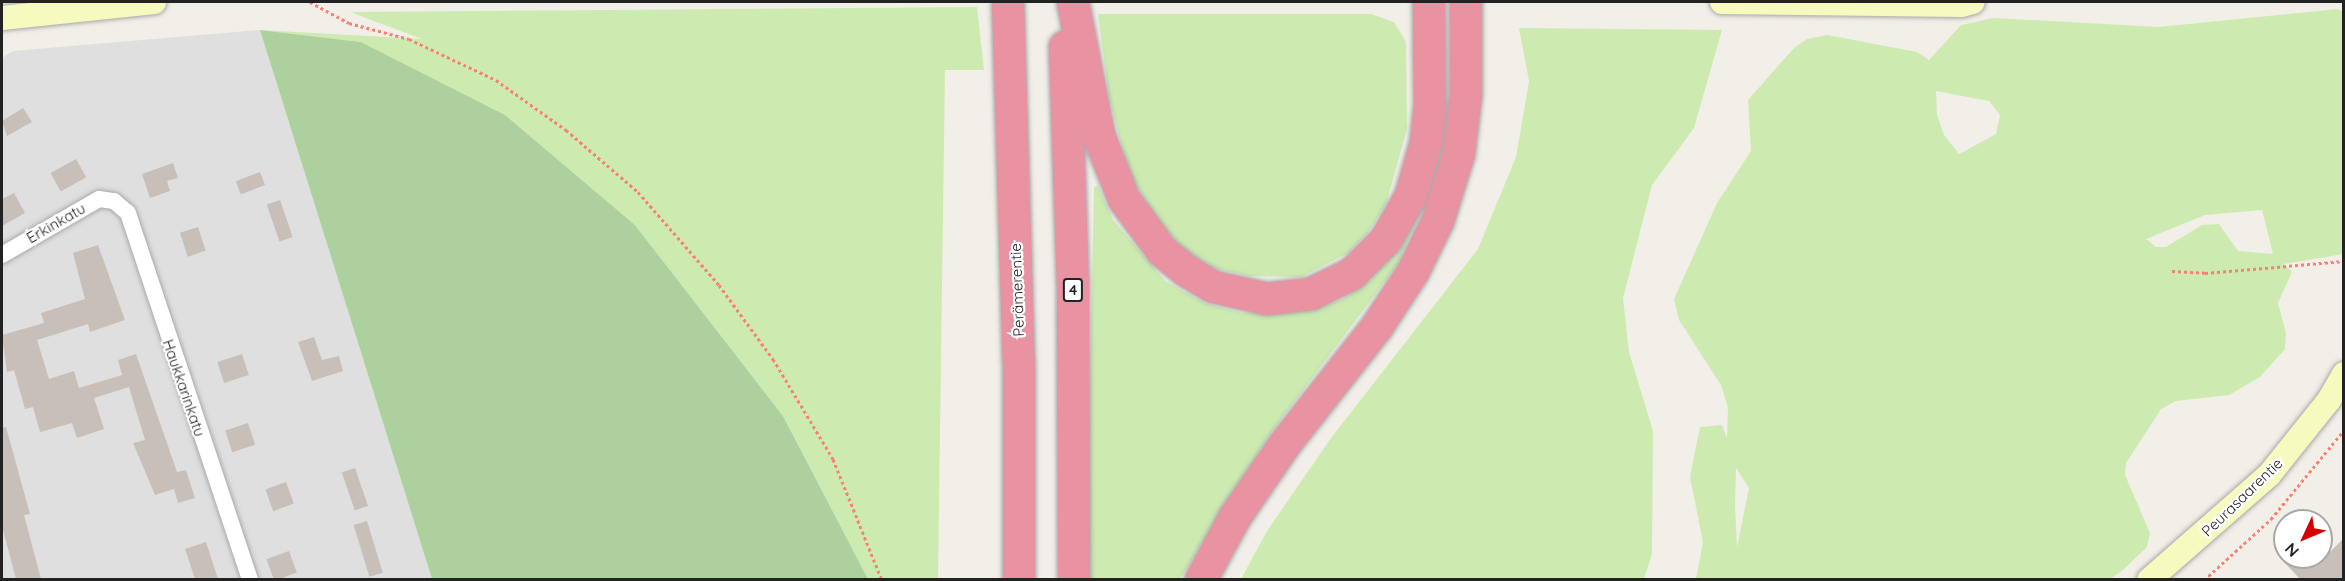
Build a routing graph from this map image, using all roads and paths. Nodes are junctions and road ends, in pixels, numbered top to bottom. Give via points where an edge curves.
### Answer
1 (154, 2) edge
2 (310, 2) edge
3 (993, 2) edge
4 (1008, 2) edge
5 (1064, 2) edge
6 (1073, 2) edge
7 (1429, 2) edge
8 (1466, 2) edge
9 (1722, 2) edge
10 (1973, 2) edge
11 (2, 18) edge
12 (1011, 109) junction
13 (114, 201) joint
14 (2, 255) edge
15 (2343, 261) edge
16 (2172, 271) dead end
17 (2343, 374) edge
18 (2343, 430) edge
19 (250, 579) edge
20 (882, 579) edge
21 (1019, 579) edge
22 (1074, 579) edge
23 (1201, 579) edge
24 (2149, 579) edge
25 (2204, 579) edge

1 - 11 main road
2 - 20 path via 349,23 409,39 496,80 566,130 638,192 720,285 773,359 833,459
3 - 12 highway
4 - 12 highway, Perämerentie
5 - 22 highway, 4 via 1073,282
6 - 7 highway via 1099,136 1124,199 1162,251 1187,271 1214,287 1267,299 1311,294 1352,274 1386,240 1411,196 1426,143 1430,105
8 - 23 highway via 1466,94 1460,153 1438,221 1413,272 1377,327 1285,444 1235,517
9 - 10 main road
12 - 21 highway, Perämerentie via 1019,364
13 - 14 street, Erkinkatu via 94,201
13 - 19 street, Haukkarinkatu via 130,220 160,320
15 - 16 path via 2205,273
17 - 24 main road, Peurasaarentie via 2329,400 2268,475
18 - 25 path via 2271,519

